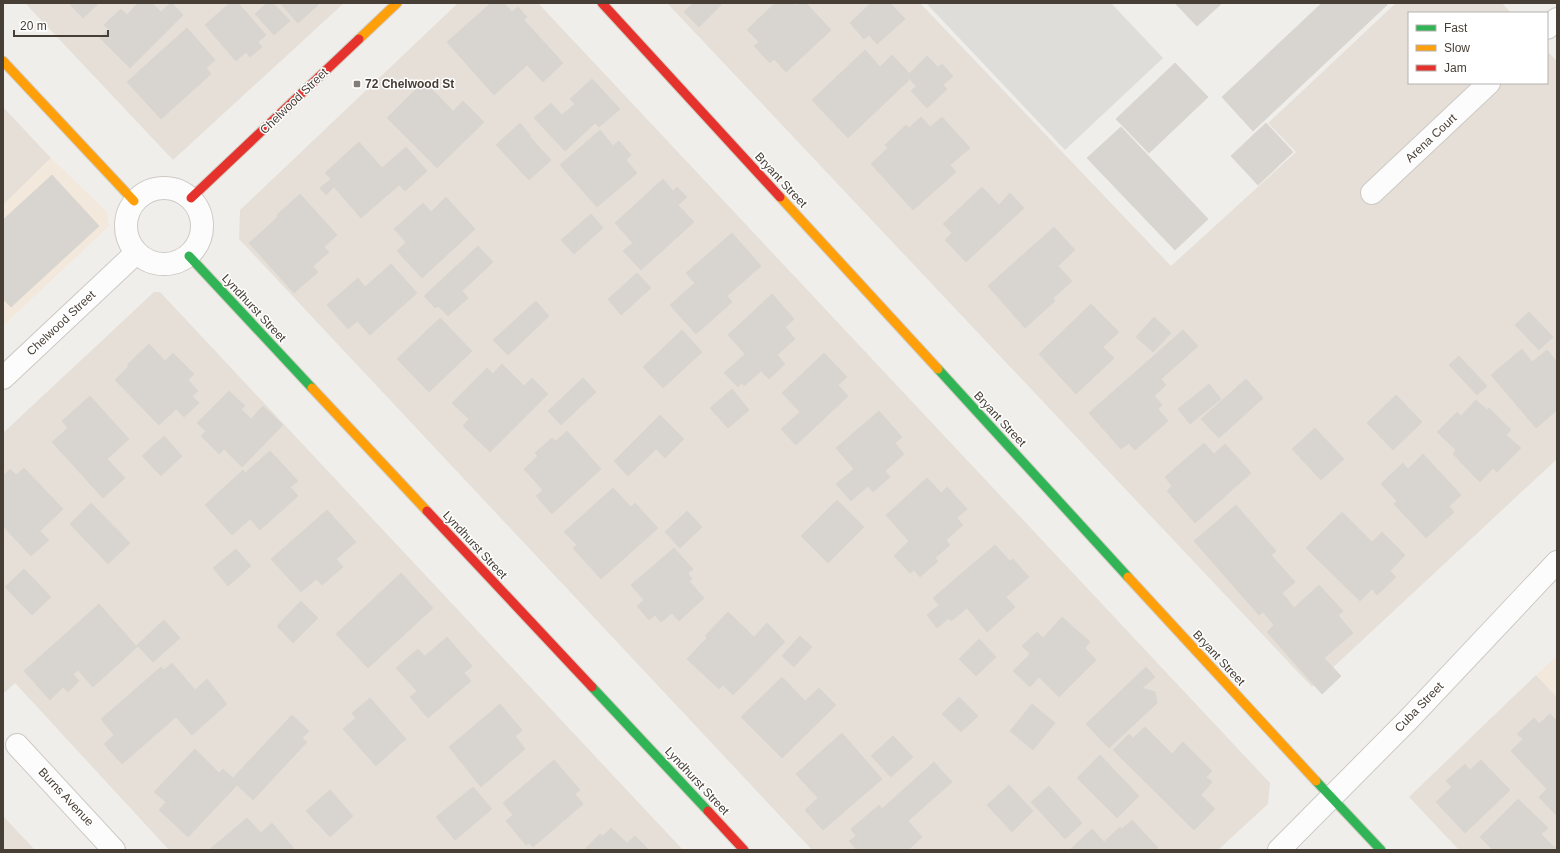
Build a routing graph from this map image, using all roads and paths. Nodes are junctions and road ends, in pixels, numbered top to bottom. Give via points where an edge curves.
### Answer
1 (397, 3) edge
2 (602, 3) edge
3 (1557, 19) edge
4 (1548, 27) edge
5 (3, 62) edge
6 (1488, 84) edge
7 (1372, 193) dead end
8 (191, 198) junction
9 (134, 201) junction
10 (136, 253) junction
11 (189, 256) junction
12 (3, 378) edge
13 (1557, 562) edge
14 (17, 745) dead end
15 (1331, 798) junction
16 (114, 850) edge
17 (744, 850) edge
18 (1278, 850) edge
19 (1381, 850) edge

1 - 8 street, Chelwood Street
2 - 15 street, Bryant Street
3 - 4 street
5 - 9 street
6 - 7 street, Arena Court
8 - 9 street via 172,188 151,189
8 - 11 street via 202,217 201,238
9 - 10 street via 126,218 126,236
10 - 11 street via 152,263 171,264
10 - 12 street, Chelwood Street
11 - 17 street, Lyndhurst Street
13 - 15 street, Cuba Street
14 - 16 street, Burns Avenue
15 - 18 street, Cuba Street
15 - 19 street, Bryant Street

